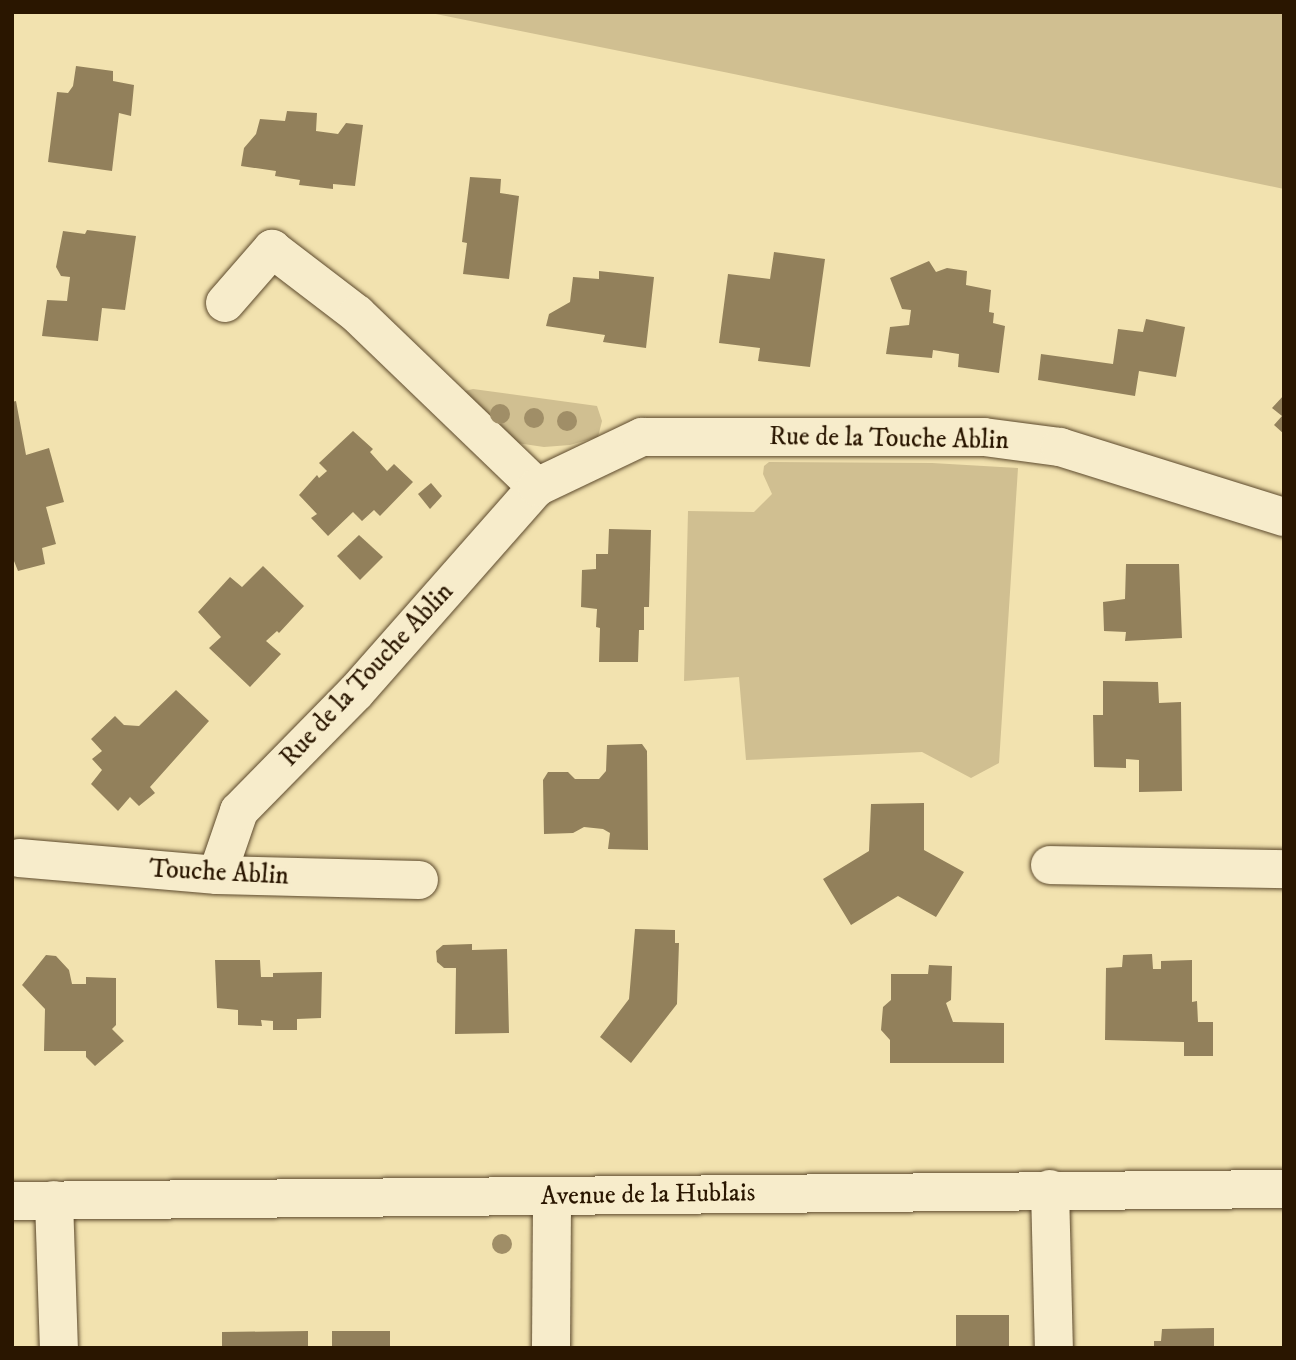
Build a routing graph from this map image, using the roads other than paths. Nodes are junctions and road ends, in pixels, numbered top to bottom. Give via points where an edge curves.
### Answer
1 (225, 303) dead end
2 (537, 487) junction
3 (1284, 517) edge
4 (19, 858) dead end
5 (1050, 865) dead end
6 (1284, 869) edge
7 (217, 876) junction
8 (419, 880) dead end
9 (1050, 1189) junction
10 (1284, 1189) edge
11 (552, 1197) junction
12 (54, 1200) junction
13 (12, 1201) edge
14 (59, 1348) edge
15 (551, 1348) edge
16 (1055, 1348) edge

1 - 2 street via 272,249 357,314
2 - 3 street, Rue de la Touche Ablin via 642,437 984,437 1060,447
2 - 7 street, Rue de la Touche Ablin via 356,692 239,811
4 - 7 street, Touche Ablin
5 - 6 street
7 - 8 street, Touche Ablin
9 - 10 street, Avenue de la Hublais
9 - 11 street, Avenue de la Hublais
9 - 16 street
11 - 12 street, Avenue de la Hublais
11 - 15 street
12 - 13 street, Avenue de la Hublais
12 - 14 street

